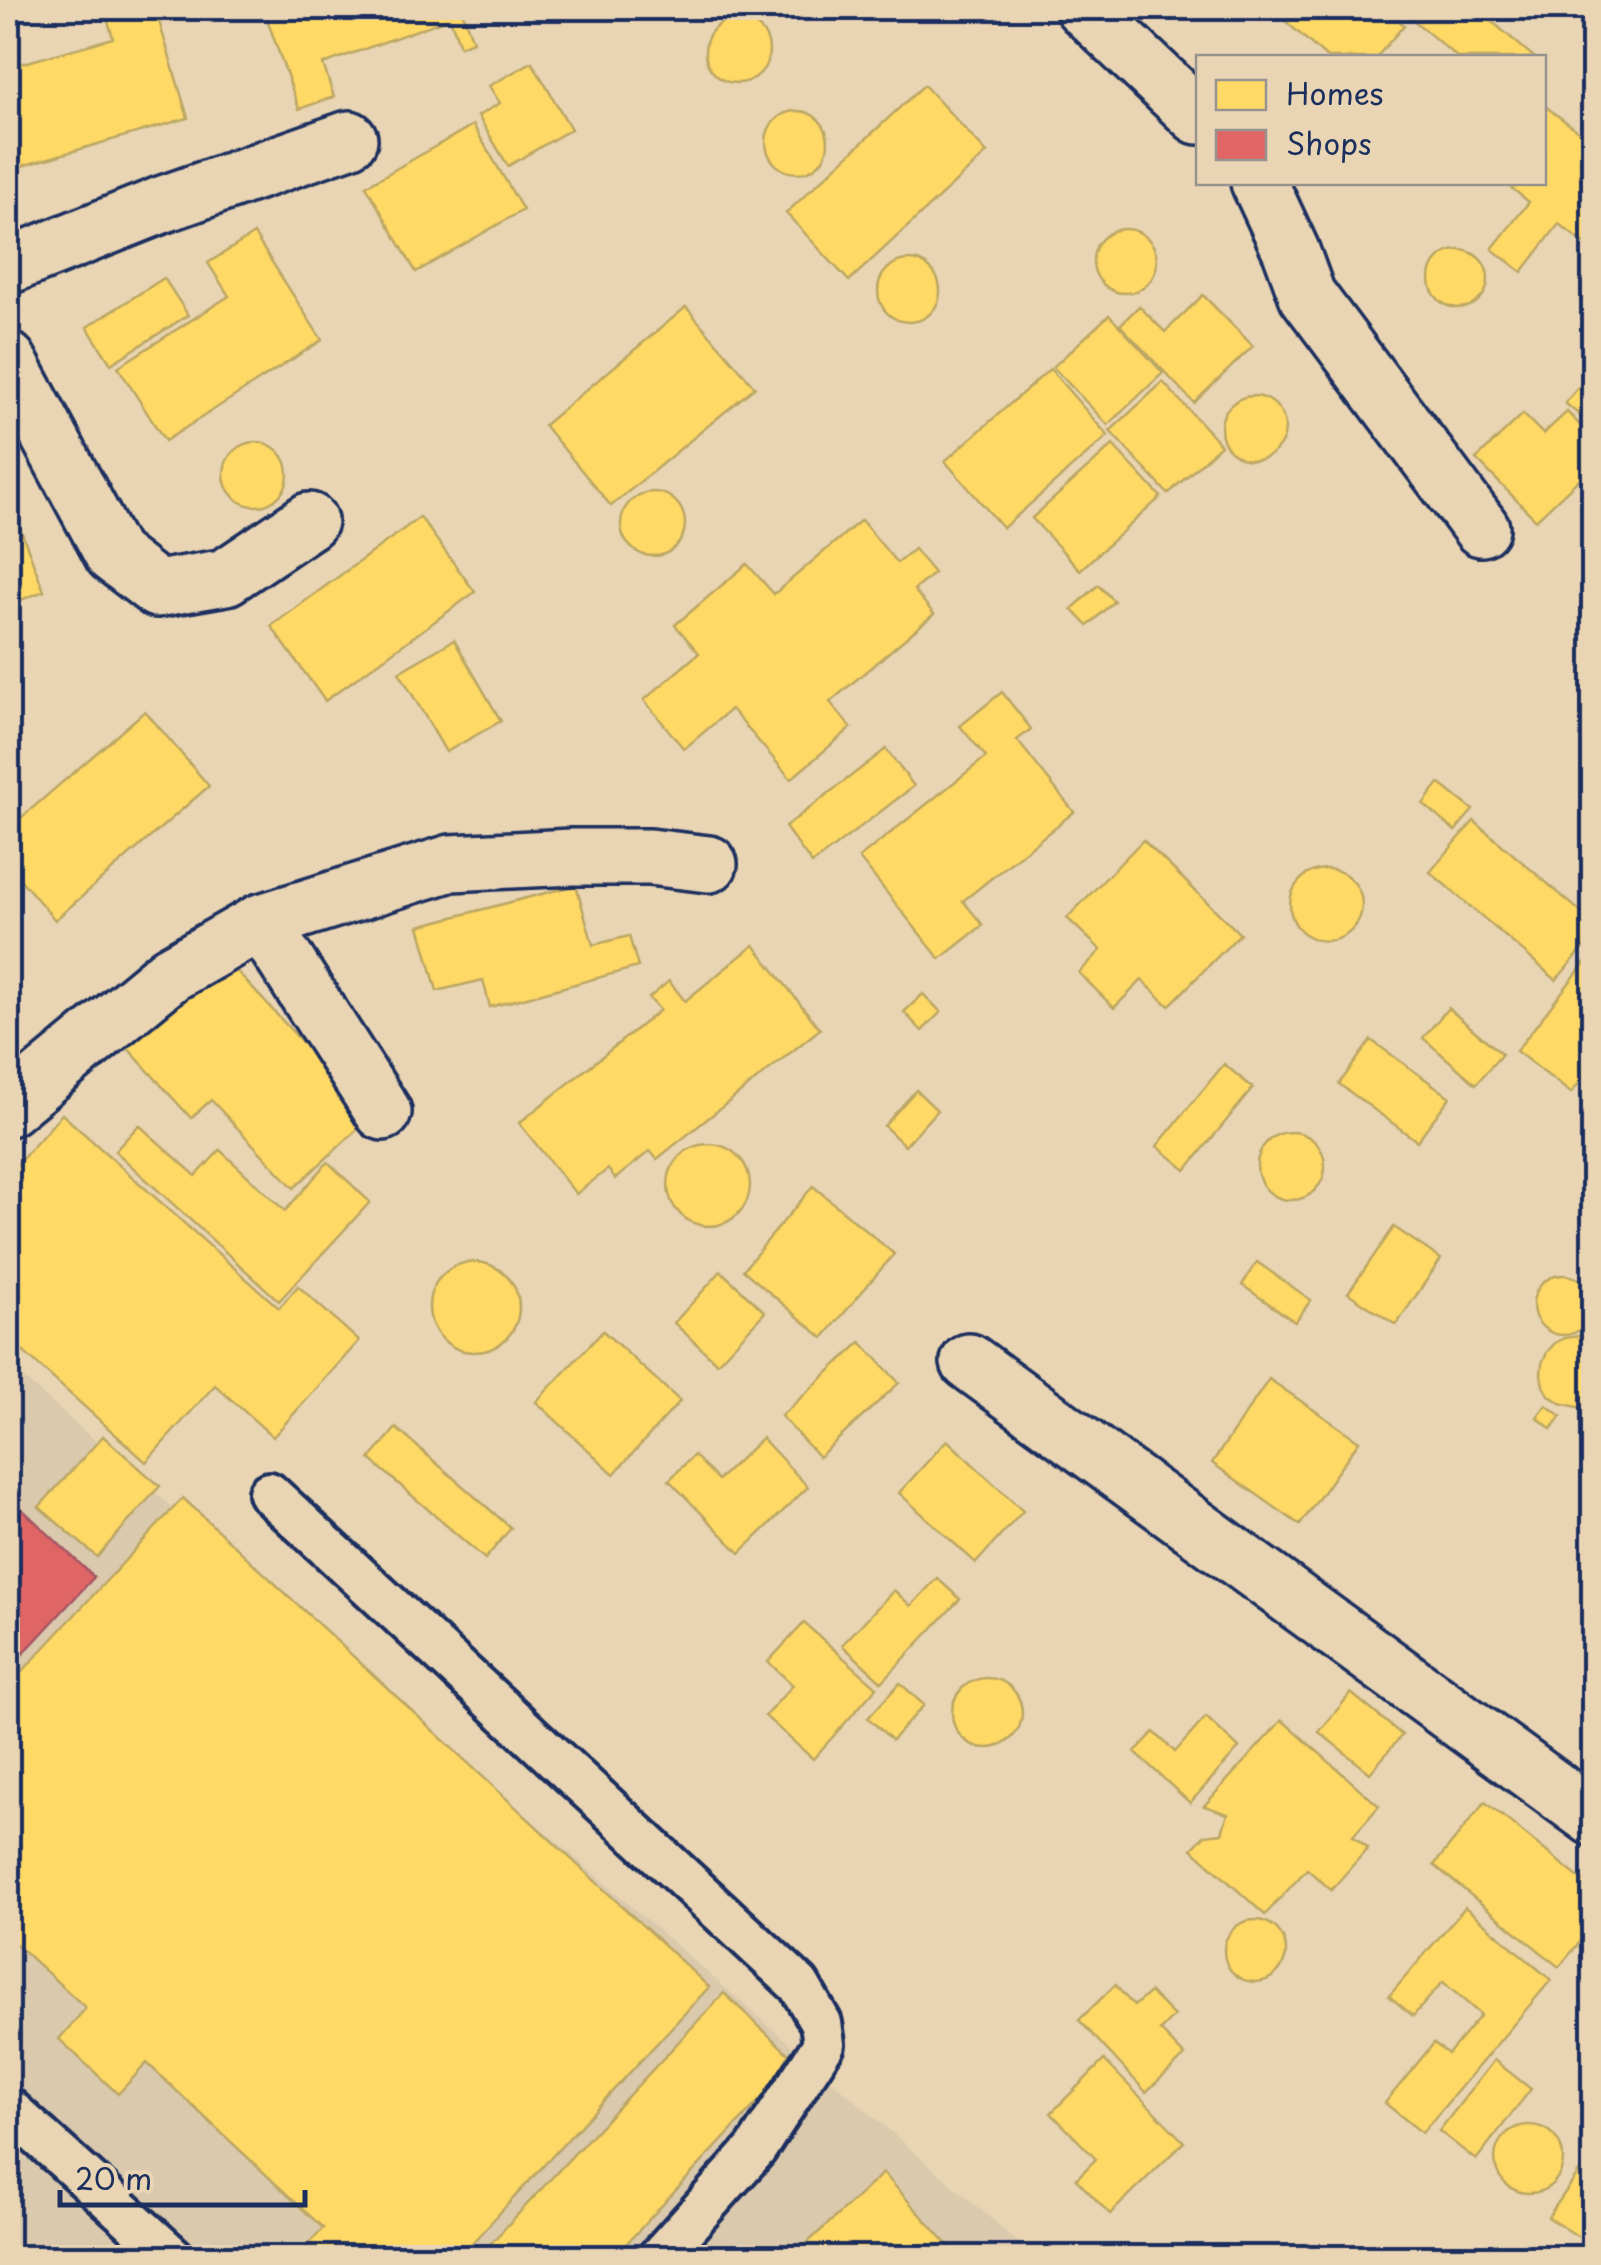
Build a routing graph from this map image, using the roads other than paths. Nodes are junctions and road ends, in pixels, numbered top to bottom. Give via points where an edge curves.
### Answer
1 (1084, 8) edge
2 (1196, 114) edge
3 (349, 139) dead end
4 (1260, 185) edge
5 (8, 266) edge
6 (8, 360) edge
7 (309, 520) dead end
8 (1481, 528) dead end
9 (709, 864) dead end
10 (261, 922) junction
11 (8, 1108) edge
12 (383, 1112) dead end
13 (969, 1362) dead end
14 (269, 1493) dead end
15 (1594, 1818) edge
16 (8, 2108) edge
17 (174, 2258) edge
18 (658, 2258) edge

1 - 2 street
3 - 5 street
4 - 8 street via 1307,295
6 - 7 street via 113,555 158,589 226,577
9 - 10 street via 572,857 452,864
10 - 11 street via 170,974
10 - 12 street
13 - 15 street
14 - 18 lane via 799,1986 822,2023 824,2044 756,2149
16 - 17 lane

